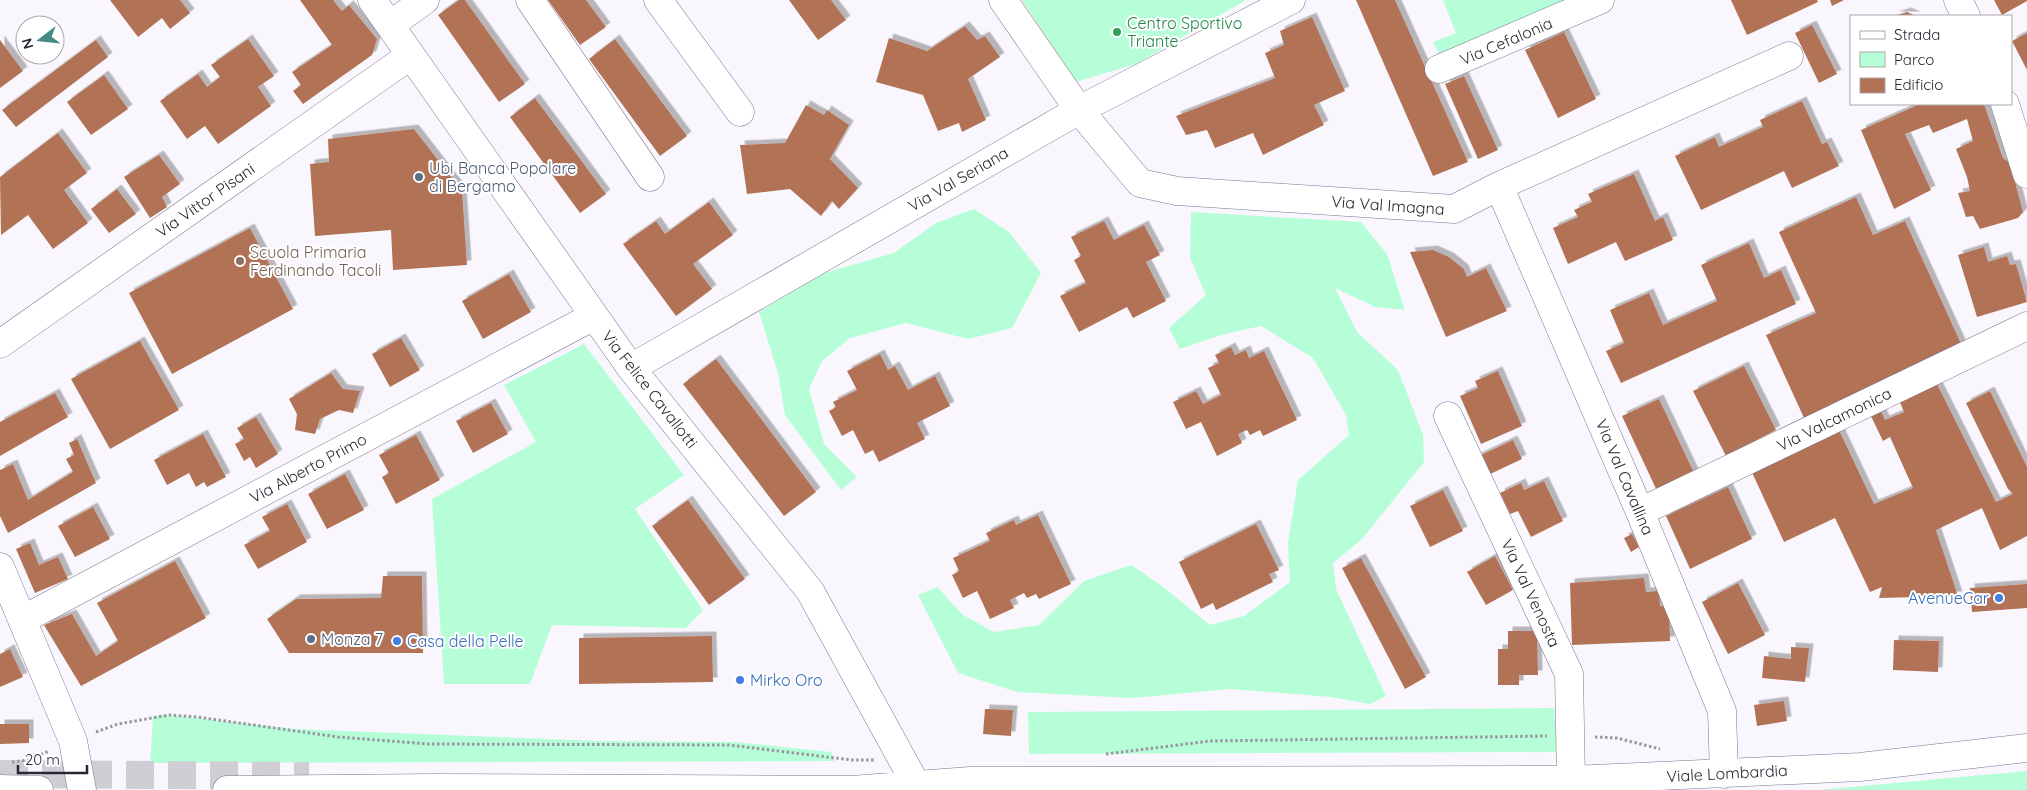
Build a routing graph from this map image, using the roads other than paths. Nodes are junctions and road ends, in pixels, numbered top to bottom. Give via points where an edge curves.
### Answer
1 (372, 0) edge
2 (425, 0) edge
3 (530, 0) edge
4 (658, 0) edge
5 (1003, 0) edge
6 (1291, 0) edge
7 (1600, 0) edge
8 (1958, 0) edge
9 (1966, 15) edge
10 (390, 25) junction
11 (411, 55) junction
12 (1789, 56) dead end
13 (1440, 69) dead end
14 (2005, 105) edge
15 (1079, 110) junction
16 (740, 112) dead end
17 (2027, 174) edge
18 (650, 177) dead end
19 (1499, 186) junction
20 (594, 316) junction
21 (2027, 326) edge
22 (0, 344) edge
23 (631, 368) junction
24 (1448, 416) dead end
25 (1640, 512) junction
26 (0, 567) edge
27 (22, 620) junction
28 (2027, 748) edge
29 (1724, 774) junction
30 (1571, 780) junction
31 (917, 787) edge
32 (0, 790) edge
33 (39, 790) edge
34 (82, 790) edge
35 (227, 790) edge

1 - 10 street, Via Felice Cavallotti
2 - 10 street
3 - 18 street
4 - 16 street
5 - 15 street, Via Val Imagna
6 - 15 street, Via Val Seriana
7 - 13 street, Via Cefalonia
8 - 9 street
10 - 11 street, Via Felice Cavallotti
11 - 20 street, Via Felice Cavallotti
11 - 22 street, Via Vittor Pisani
12 - 19 street, Via Val Imagna
14 - 17 street
15 - 19 street, Via Val Imagna via 1140,183 1177,191 1454,209
15 - 23 street, Via Val Seriana
19 - 25 street, Via Val Cavallina
20 - 23 street, Via Felice Cavallotti
20 - 27 street, Via Alberto Primo
21 - 25 street, Via Valcamonica
23 - 31 street, Via Felice Cavallotti via 810,590
24 - 30 street, Via Val Venosta via 1570,674
25 - 29 street, Via Val Cavallina via 1722,711
26 - 27 street
27 - 34 street via 72,741
28 - 29 street, Viale Lombardia via 1860,767
29 - 30 street, Viale Lombardia
30 - 31 street, Viale Lombardia via 970,781
31 - 35 street, Viale Lombardia via 852,790
32 - 33 street

